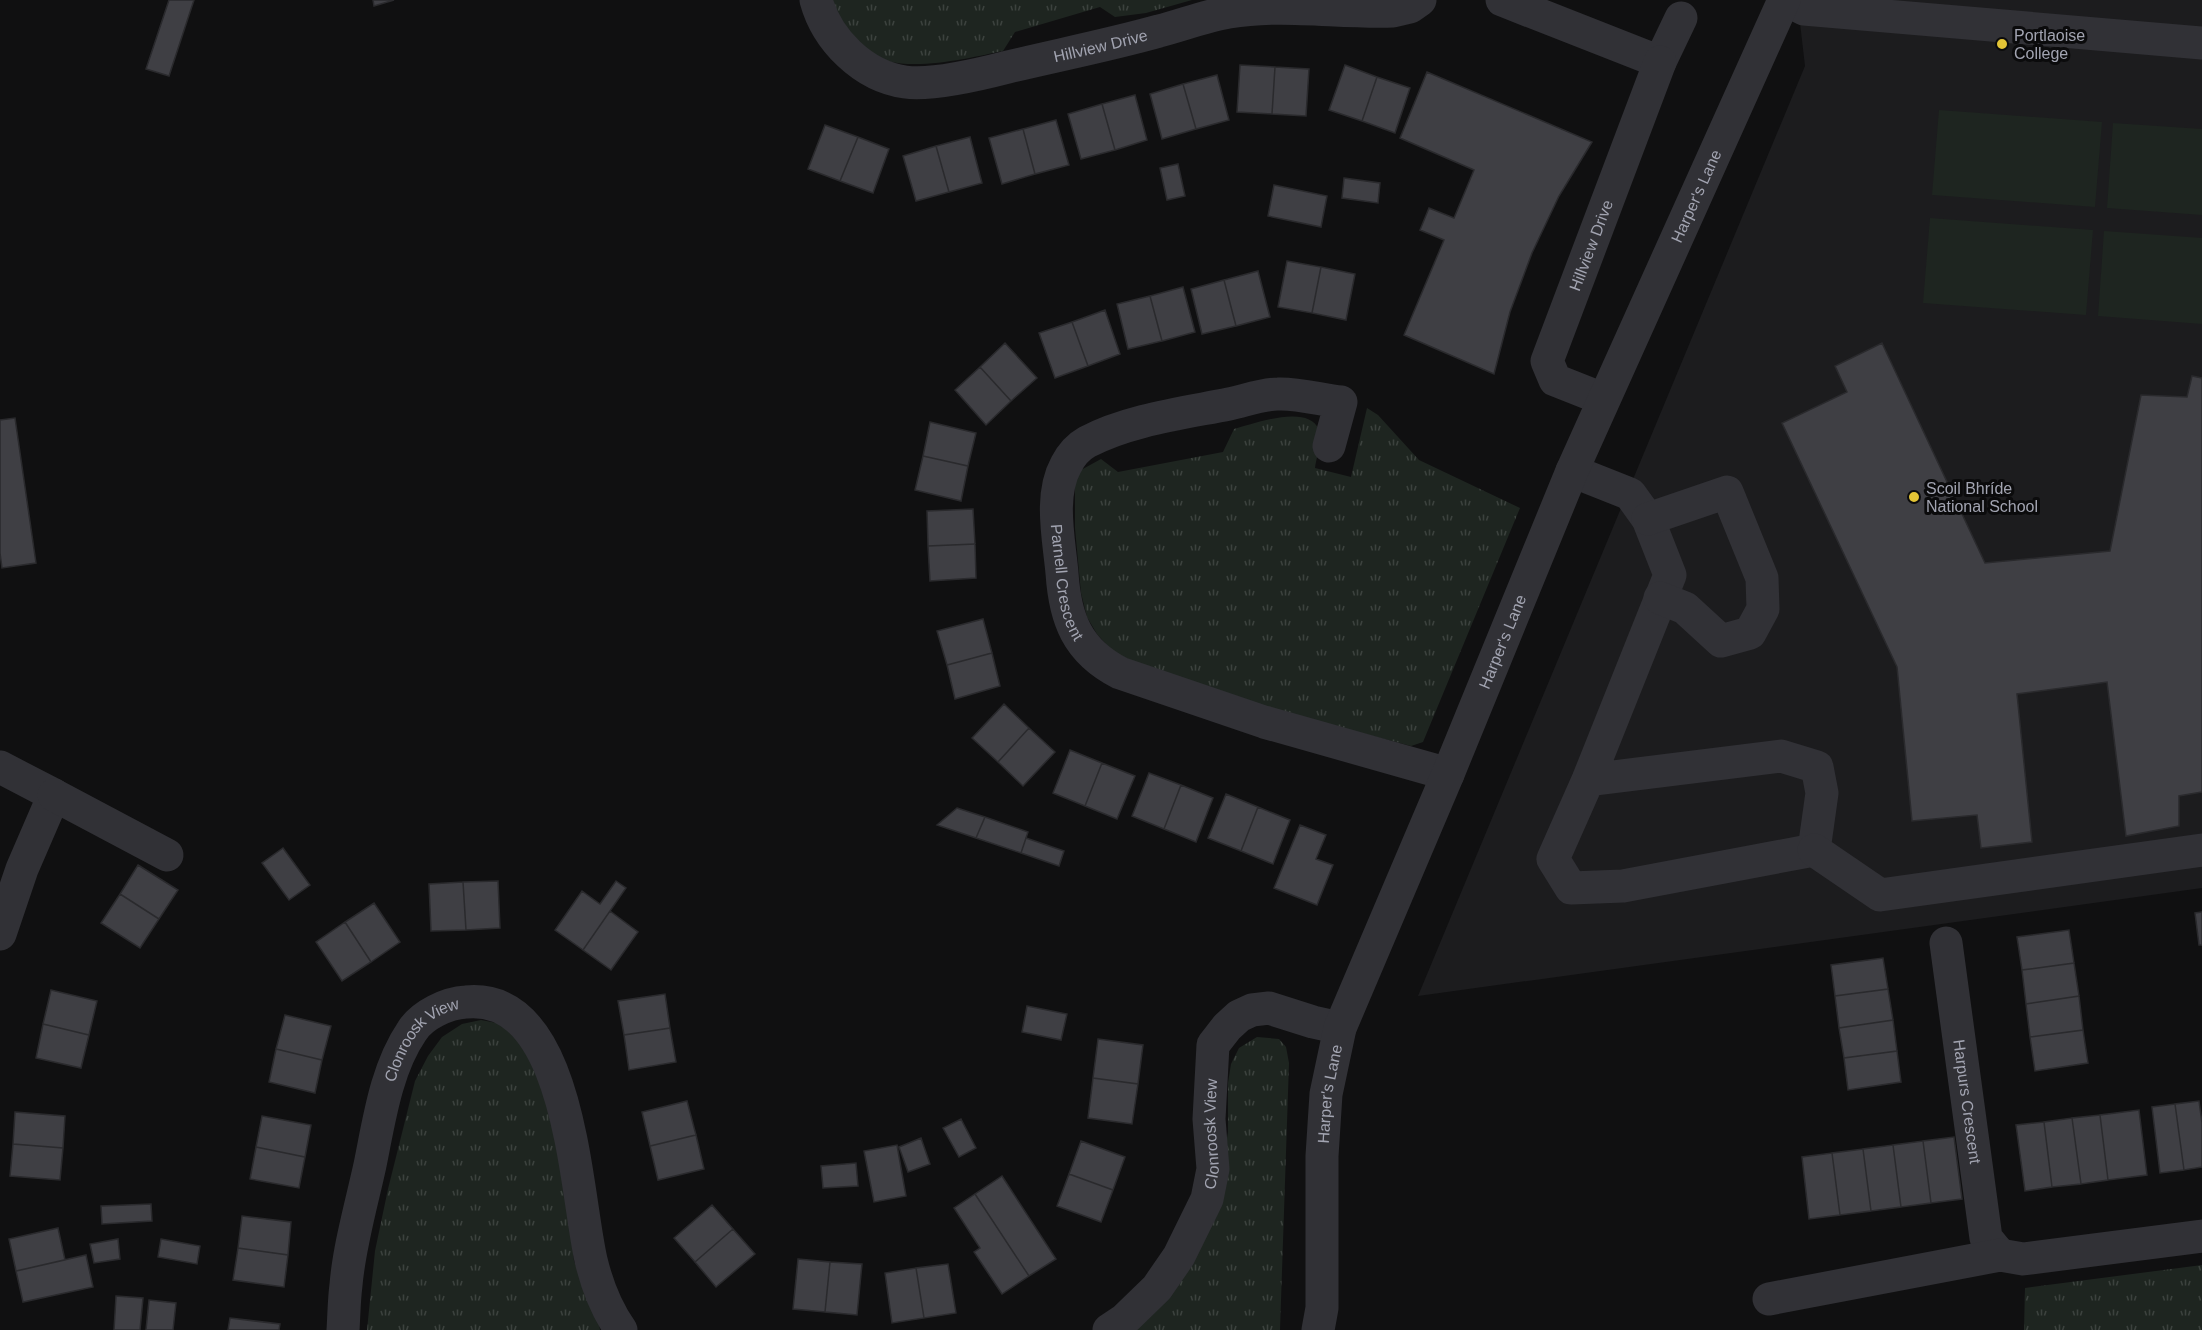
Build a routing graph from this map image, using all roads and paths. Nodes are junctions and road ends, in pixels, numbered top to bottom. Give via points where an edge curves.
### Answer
1 (816, 0) edge
2 (1420, 0) edge
3 (1502, 0) edge
4 (1785, 0) edge
5 (1681, 18) dead end
6 (2202, 43) edge
7 (1660, 62) junction
8 (1603, 399) junction
9 (1329, 446) dead end
10 (1572, 471) junction
11 (1648, 519) junction
12 (1660, 598) junction
13 (0, 767) edge
14 (1448, 774) junction
15 (1588, 780) junction
16 (54, 795) junction
17 (1814, 850) junction
18 (2202, 850) edge
19 (167, 855) dead end
20 (0, 934) edge
21 (1946, 943) dead end
22 (1340, 1028) junction
23 (2202, 1236) edge
24 (2000, 1256) junction
25 (1769, 1299) dead end
26 (1325, 1323) edge
27 (343, 1330) edge
28 (621, 1330) edge
29 (1109, 1330) edge

1 - 2 street, Hillview Drive via 850,57 876,74 906,83 982,74 1233,11 1393,11
3 - 7 street
4 - 6 street via 1803,9
4 - 8 street, Harper's Lane
5 - 7 street, Hillview Drive
7 - 8 street, Hillview Drive via 1547,361 1555,380
8 - 10 street, Harper's Lane
9 - 14 street, Parnell Crescent via 1341,402 1278,394 1128,427 1086,442 1074,451 1065,466 1056,500 1063,595 1071,625 1085,647 1120,673 1264,722
10 - 11 street via 1630,494
10 - 14 street, Harper's Lane
11 - 12 street via 1670,574
11 - 12 street via 1727,492 1762,578 1763,609 1750,633 1721,641 1685,608
12 - 15 street
13 - 16 street
14 - 22 street, Harper's Lane
15 - 17 street via 1780,756 1817,767 1822,793
15 - 17 street via 1553,859 1571,888 1623,886
16 - 19 street
16 - 20 street via 22,869
17 - 18 street via 1880,895
21 - 24 street, Harpurs Crescent via 1986,1238
22 - 26 street, Harper's Lane via 1326,1094 1324,1125
22 - 29 street, Clonroosk View via 1269,1008 1252,1010 1239,1016 1213,1045 1209,1119 1213,1169 1207,1199 1179,1256 1157,1288
23 - 24 street via 2023,1259
24 - 25 street
27 - 28 street, Clonroosk View via 346,1283 378,1124 400,1053 415,1026 423,1020 437,1010 471,1001 492,1004 514,1014 554,1072 564,1107 591,1261 608,1311

